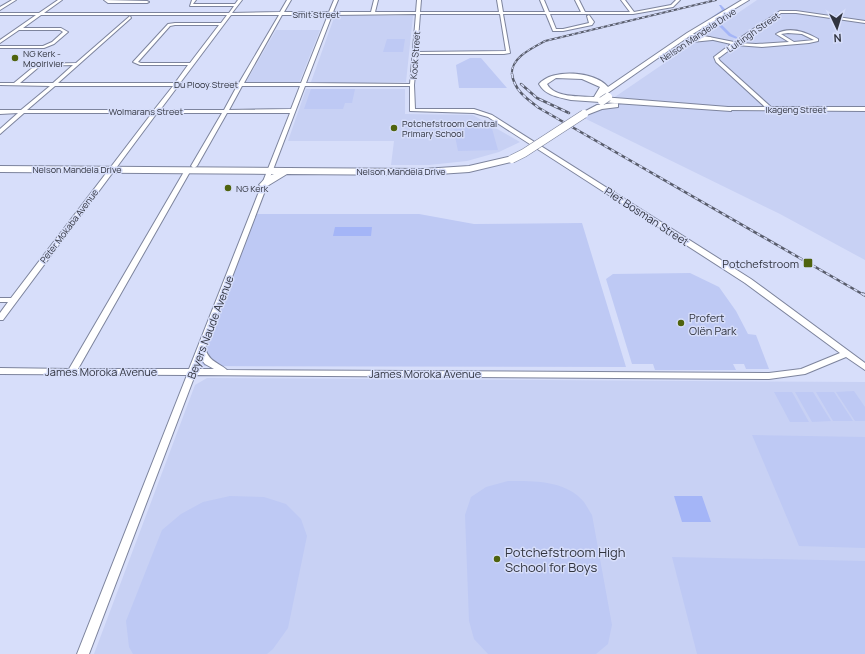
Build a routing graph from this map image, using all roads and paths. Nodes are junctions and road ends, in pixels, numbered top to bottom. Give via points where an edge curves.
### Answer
1 (14, 0) edge
2 (60, 0) edge
3 (106, 0) edge
4 (194, 0) edge
5 (240, 0) edge
6 (289, 0) edge
7 (336, 0) edge
8 (376, 0) edge
9 (419, 0) edge
10 (499, 0) edge
11 (542, 0) edge
12 (577, 0) edge
13 (623, 0) edge
14 (678, 0) edge
15 (746, 0) edge
16 (752, 0) edge
17 (148, 1) edge
18 (236, 5) junction
19 (142, 6) dead end
20 (0, 9) edge
21 (137, 10) dead end
22 (633, 13) junction
23 (0, 14) edge
24 (39, 14) junction
25 (331, 14) junction
26 (373, 14) junction
27 (418, 14) junction
28 (501, 14) junction
29 (547, 14) junction
30 (584, 14) junction
31 (229, 15) junction
32 (281, 15) junction
33 (131, 16) junction
34 (589, 16) dead end
35 (865, 22) edge
36 (221, 24) junction
37 (18, 29) junction
38 (693, 37) junction
39 (710, 39) joint
40 (0, 42) edge
41 (46, 42) dead end
42 (793, 43) junction
43 (735, 44) junction
44 (0, 47) edge
45 (415, 53) junction
46 (78, 64) junction
47 (191, 64) junction
48 (0, 84) edge
49 (175, 84) junction
50 (14, 85) junction
51 (54, 85) junction
52 (241, 85) junction
53 (303, 85) junction
54 (412, 85) junction
55 (600, 99) junction
56 (728, 109) junction
57 (770, 109) junction
58 (865, 109) edge
59 (412, 110) joint
60 (155, 111) junction
61 (293, 111) junction
62 (0, 112) edge
63 (23, 112) junction
64 (226, 112) junction
65 (581, 113) junction
66 (0, 132) edge
67 (511, 157) junction
68 (0, 166) edge
69 (113, 168) junction
70 (191, 168) junction
71 (0, 169) edge
72 (269, 170) junction
73 (292, 172) junction
74 (264, 185) junction
75 (0, 300) edge
76 (13, 300) junction
77 (0, 318) edge
78 (201, 346) junction
79 (846, 354) junction
80 (865, 367) edge
81 (0, 371) edge
82 (72, 371) junction
83 (192, 372) junction
84 (231, 372) junction
85 (83, 654) edge

1 - 20 street
2 - 24 street
3 - 17 street
4 - 18 street via 191,4
5 - 18 street, Peter Mokaba Avenue
6 - 32 street
7 - 25 street, Beyers Naude Avenue
8 - 26 street
9 - 27 street, Kock Street
10 - 28 street
11 - 29 street
12 - 30 street
13 - 22 street
14 - 22 street, Smit Street via 672,6
15 - 38 highway, Nelson Mandela Drive
16 - 38 highway, Nelson Mandela Drive
17 - 19 street
18 - 31 street, Peter Mokaba Avenue
21 - 33 street
22 - 30 street, Smit Street
23 - 24 street, Smit Street
24 - 33 street, Smit Street
24 - 37 street
25 - 26 street, Smit Street
25 - 32 street, Smit Street
25 - 53 street, Beyers Naude Avenue
26 - 27 street, Smit Street
27 - 28 street, Smit Street
27 - 45 street, Kock Street
28 - 29 street, Smit Street
28 - 45 street via 509,51
29 - 30 street, Smit Street
29 - 34 street via 554,30 591,24
31 - 32 street, Smit Street
31 - 33 street, Smit Street
31 - 36 street, Peter Mokaba Avenue
32 - 52 street
33 - 46 street
35 - 43 street, Luitingh Street via 780,12
36 - 47 street, Peter Mokaba Avenue
36 - 47 street via 169,25 135,62
37 - 40 street
37 - 44 street via 61,29 66,32 48,46
38 - 39 highway
38 - 55 highway, Nelson Mandela Drive
39 - 43 street
40 - 41 street
42 - 42 street via 814,41 817,40 801,32 778,34
42 - 43 street via 753,46
43 - 57 street, Luitingh Street via 718,56 717,60
45 - 54 street, Kock Street
46 - 50 street via 42,64 33,68
46 - 51 street
47 - 49 street, Peter Mokaba Avenue
48 - 50 street, Du Plooy Street
49 - 51 street, Du Plooy Street
49 - 52 street, Du Plooy Street
49 - 60 street, Peter Mokaba Avenue
50 - 51 street, Du Plooy Street
51 - 63 street
52 - 53 street, Du Plooy Street
52 - 64 street
53 - 54 street, Du Plooy Street
53 - 61 street, Beyers Naude Avenue
54 - 59 street, Kock Street
55 - 56 highway via 604,87 588,78 557,76 548,79 544,84 551,92 571,98
55 - 65 highway, Nelson Mandela Drive
56 - 57 street, Ikageng Street
56 - 65 highway via 615,105
57 - 58 street, Ikageng Street
59 - 79 street, Piet Bosman Street via 474,111 490,116 748,281
60 - 63 street, Wolmarans Street
60 - 64 street, Wolmarans Street
60 - 69 street, Peter Mokaba Avenue
61 - 64 street, Wolmarans Street
61 - 72 street, Beyers Naude Avenue
62 - 63 street, Wolmarans Street
63 - 66 street
64 - 70 street
65 - 67 highway, Nelson Mandela Drive, bridge via 524,153
67 - 72 highway, Nelson Mandela Drive via 442,168
67 - 73 highway, Nelson Mandela Drive via 486,166 449,171
68 - 69 highway, Nelson Mandela Drive
69 - 70 highway, Nelson Mandela Drive
69 - 71 highway, Nelson Mandela Drive
69 - 76 street, Peter Mokaba Avenue
70 - 72 highway, Nelson Mandela Drive
70 - 82 street
72 - 73 highway, Nelson Mandela Drive
72 - 74 street, Beyers Naude Avenue
73 - 74 highway via 276,176
74 - 78 street, Beyers Naude Avenue
75 - 76 street
76 - 77 street, Peter Mokaba Avenue
78 - 83 street, Beyers Naude Avenue
78 - 84 street via 202,354 207,361 217,368
79 - 80 street, Piet Bosman Street
79 - 84 street, James Moroka Avenue via 802,372 769,376
81 - 82 street, James Moroka Avenue
82 - 83 street, James Moroka Avenue
83 - 84 street, James Moroka Avenue
83 - 85 street, Beyers Naude Avenue

